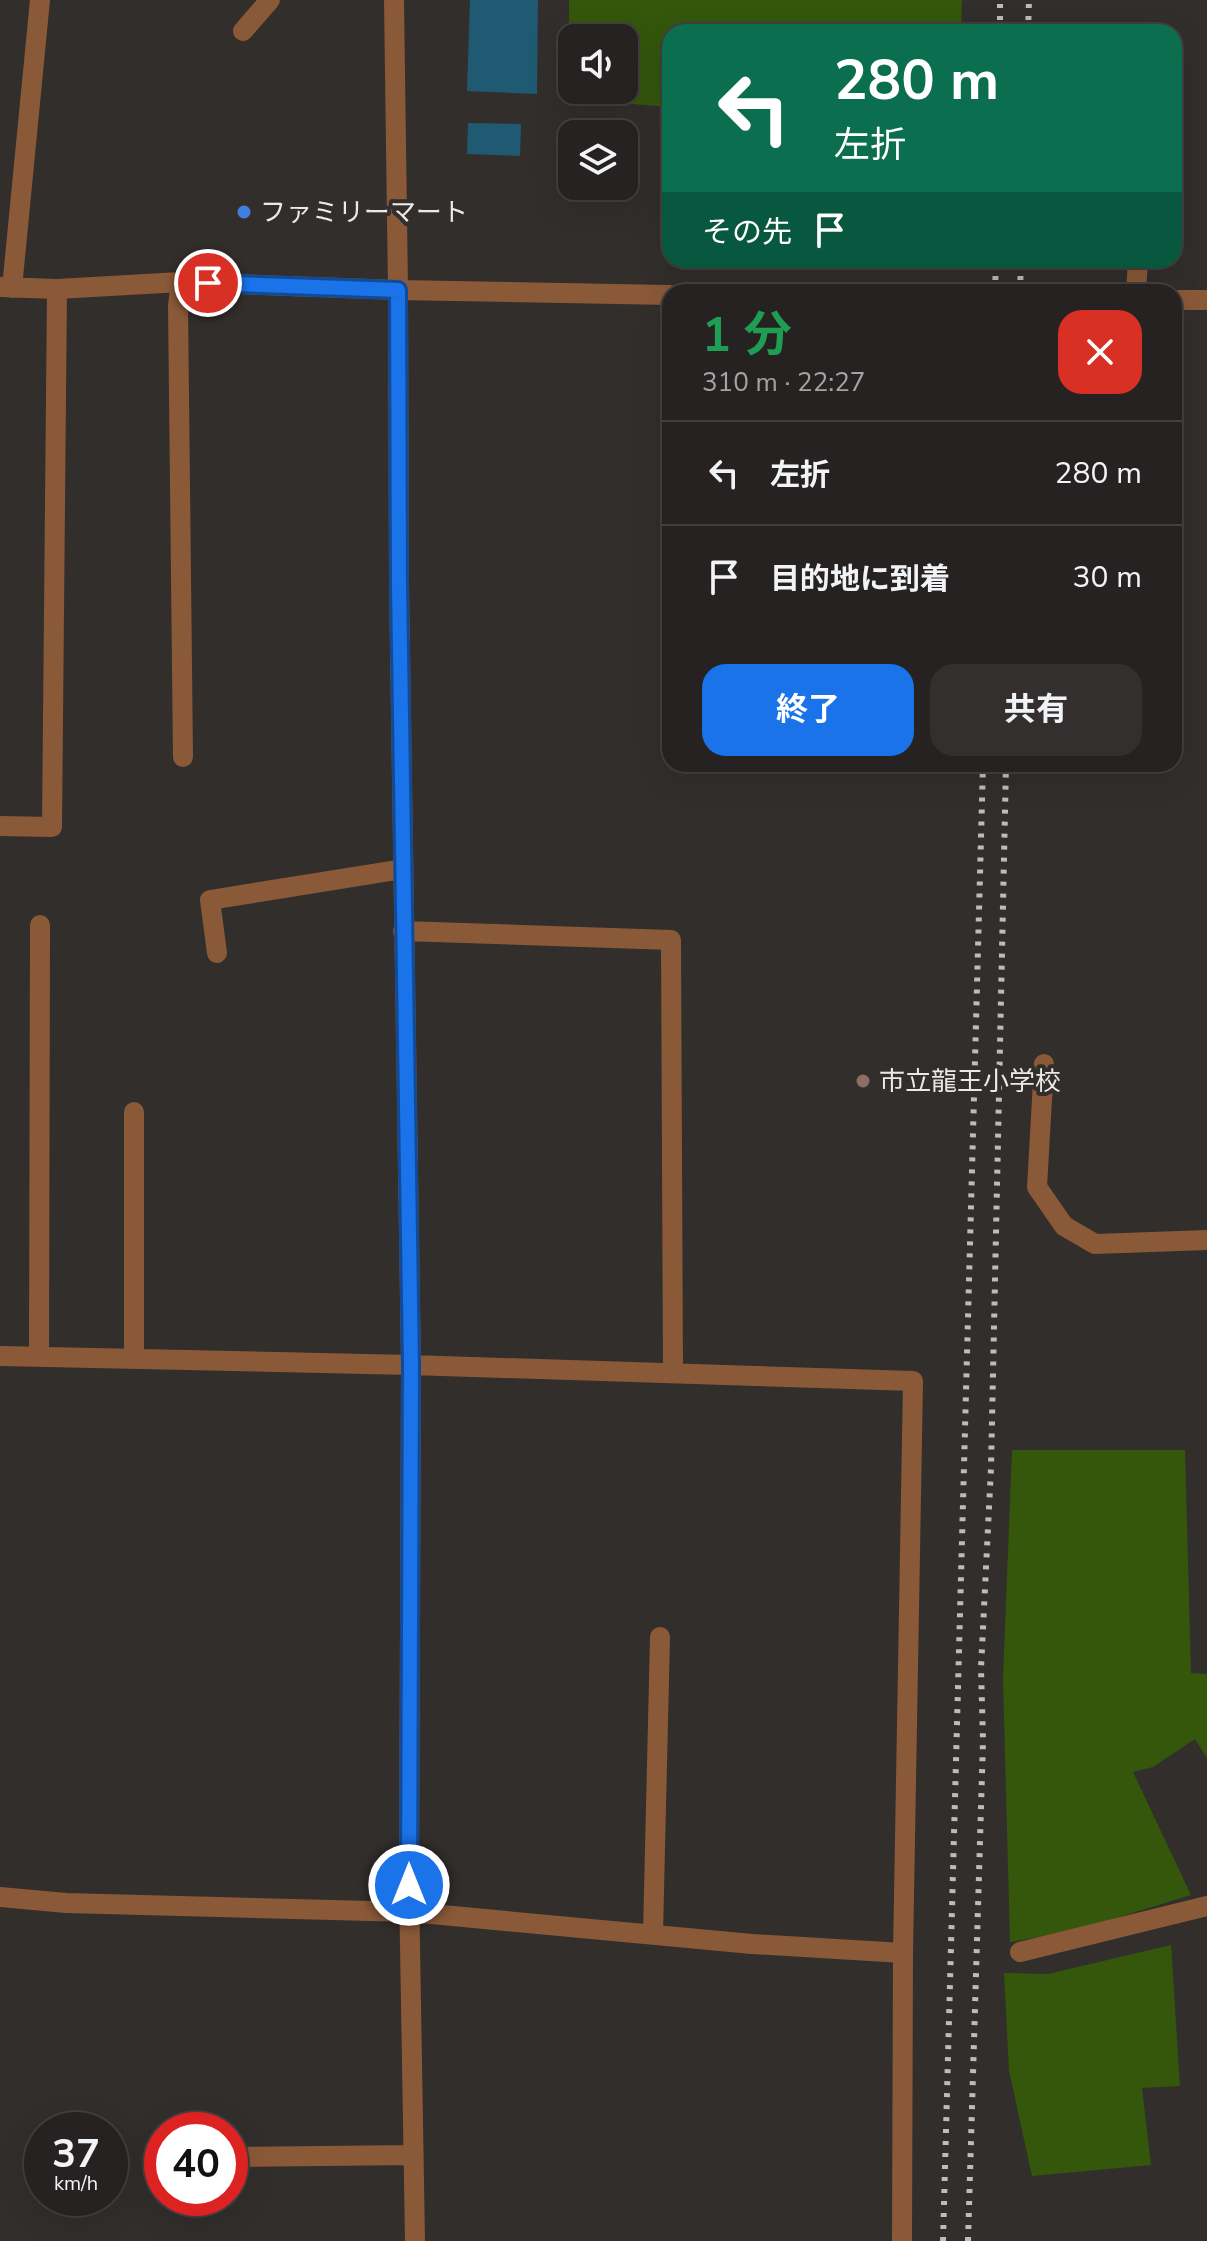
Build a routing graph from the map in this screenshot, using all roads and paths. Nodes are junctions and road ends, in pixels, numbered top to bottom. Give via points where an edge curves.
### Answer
1 (40, 0) edge
2 (270, 0) edge
3 (394, 0) edge
4 (243, 31) dead end
5 (181, 282) junction
6 (6, 287) edge
7 (57, 289) junction
8 (398, 290) junction
9 (662, 295) edge
10 (1182, 300) edge
11 (1207, 300) edge
12 (183, 757) dead end
13 (0, 826) edge
14 (403, 869) junction
15 (40, 925) dead end
16 (403, 931) junction
17 (217, 953) dead end
18 (1044, 1064) dead end
19 (134, 1112) dead end
20 (1207, 1240) edge
21 (0, 1356) edge
22 (39, 1357) junction
23 (134, 1359) junction
24 (411, 1365) junction
25 (673, 1373) junction
26 (660, 1637) dead end
27 (0, 1897) edge
28 (1207, 1906) edge
29 (410, 1912) junction
30 (653, 1934) junction
31 (1020, 1952) dead end
32 (903, 1953) junction
33 (413, 2155) junction
34 (248, 2157) edge
35 (415, 2241) edge
36 (902, 2241) edge

1 - 6 street
2 - 4 street
3 - 8 street
5 - 7 street
5 - 8 street
5 - 12 street
6 - 7 street
7 - 13 street via 52,827
8 - 9 street
8 - 14 street
10 - 11 street
14 - 16 street
14 - 17 street via 210,900
15 - 22 street
16 - 24 street
16 - 25 street via 671,940
18 - 20 street via 1037,1187 1064,1226 1095,1244
19 - 23 street
21 - 22 street
22 - 23 street
23 - 24 street
24 - 25 street
24 - 29 street
25 - 32 street via 913,1381
26 - 30 street
27 - 29 street
28 - 31 street
29 - 30 street
29 - 33 street
30 - 32 street
32 - 36 street
33 - 34 street
33 - 35 street

